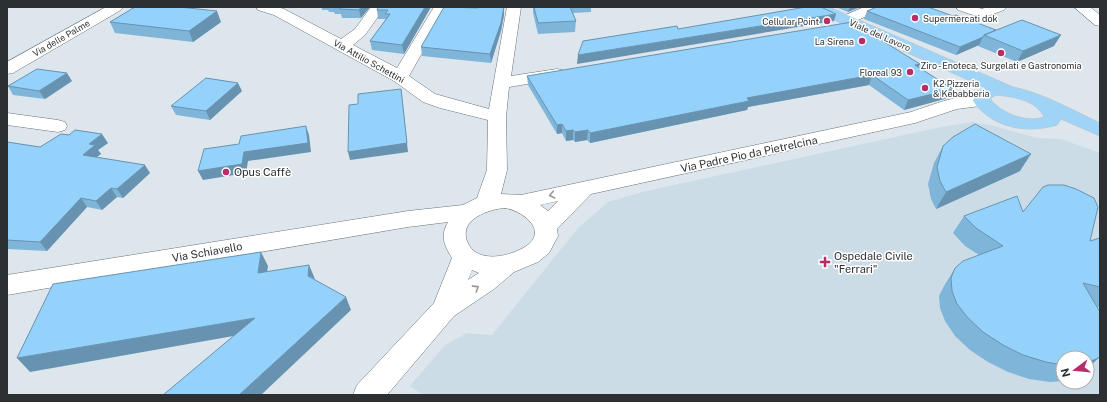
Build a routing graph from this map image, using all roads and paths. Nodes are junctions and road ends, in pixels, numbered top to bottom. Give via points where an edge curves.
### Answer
1 (116, 7) edge
2 (263, 7) edge
3 (378, 7) edge
4 (441, 7) edge
5 (514, 7) edge
6 (817, 7) edge
7 (876, 7) edge
8 (963, 7) edge
9 (999, 7) edge
10 (1081, 7) edge
11 (850, 22) junction
12 (1100, 22) edge
13 (831, 28) edge
14 (342, 46) junction
15 (942, 62) junction
16 (7, 69) edge
17 (572, 72) edge
18 (400, 77) junction
19 (501, 83) junction
20 (1008, 91) junction
21 (983, 98) junction
22 (1045, 115) junction
23 (497, 117) junction
24 (915, 117) junction
25 (7, 118) edge
26 (1003, 118) junction
27 (58, 126) dead end
28 (1100, 130) edge
29 (1100, 138) edge
30 (497, 170) junction
31 (583, 189) junction
32 (517, 202) junction
33 (478, 208) junction
34 (408, 219) junction
35 (546, 226) junction
36 (459, 247) junction
37 (505, 266) junction
38 (7, 285) edge
39 (445, 308) junction
40 (368, 395) edge

1 - 16 street, Via delle Palme
2 - 14 street, Via Attilio Schettini via 279,12
3 - 14 street via 360,32
4 - 18 street
5 - 19 street
6 - 11 main road, Viale del Lavoro
7 - 11 street
8 - 9 street via 982,14
10 - 12 street
11 - 13 street
11 - 15 main road, Viale del Lavoro
14 - 18 street, Via Attilio Schettini
15 - 20 main road, Viale del Lavoro
15 - 21 main road, Viale del Lavoro
17 - 19 street
18 - 23 street, Via Attilio Schettini via 429,98
19 - 23 street
20 - 21 main road via 993,91
20 - 22 main road via 1029,96
21 - 24 street, Via Padre Pio da Pietrelcina
21 - 26 main road, Viale del Lavoro via 993,112
22 - 26 main road via 1025,124
22 - 28 main road
22 - 29 main road
23 - 30 street
24 - 26 street, Via Padre Pio da Pietrelcina via 968,114
24 - 31 street, Via Padre Pio da Pietrelcina
25 - 27 street
30 - 32 street
30 - 33 street
31 -> 32 street, Via Padre Pio da Pietrelcina
31 - 35 street
32 - 33 street
32 - 35 street via 537,213
33 - 34 street, Via Schiavello
33 - 36 street via 460,219 455,228
34 - 36 street
34 - 38 street, Via Schiavello
35 - 37 street via 546,237 532,256
36 - 37 street via 476,263
36 - 39 street
39 -> 37 street
39 - 40 street

